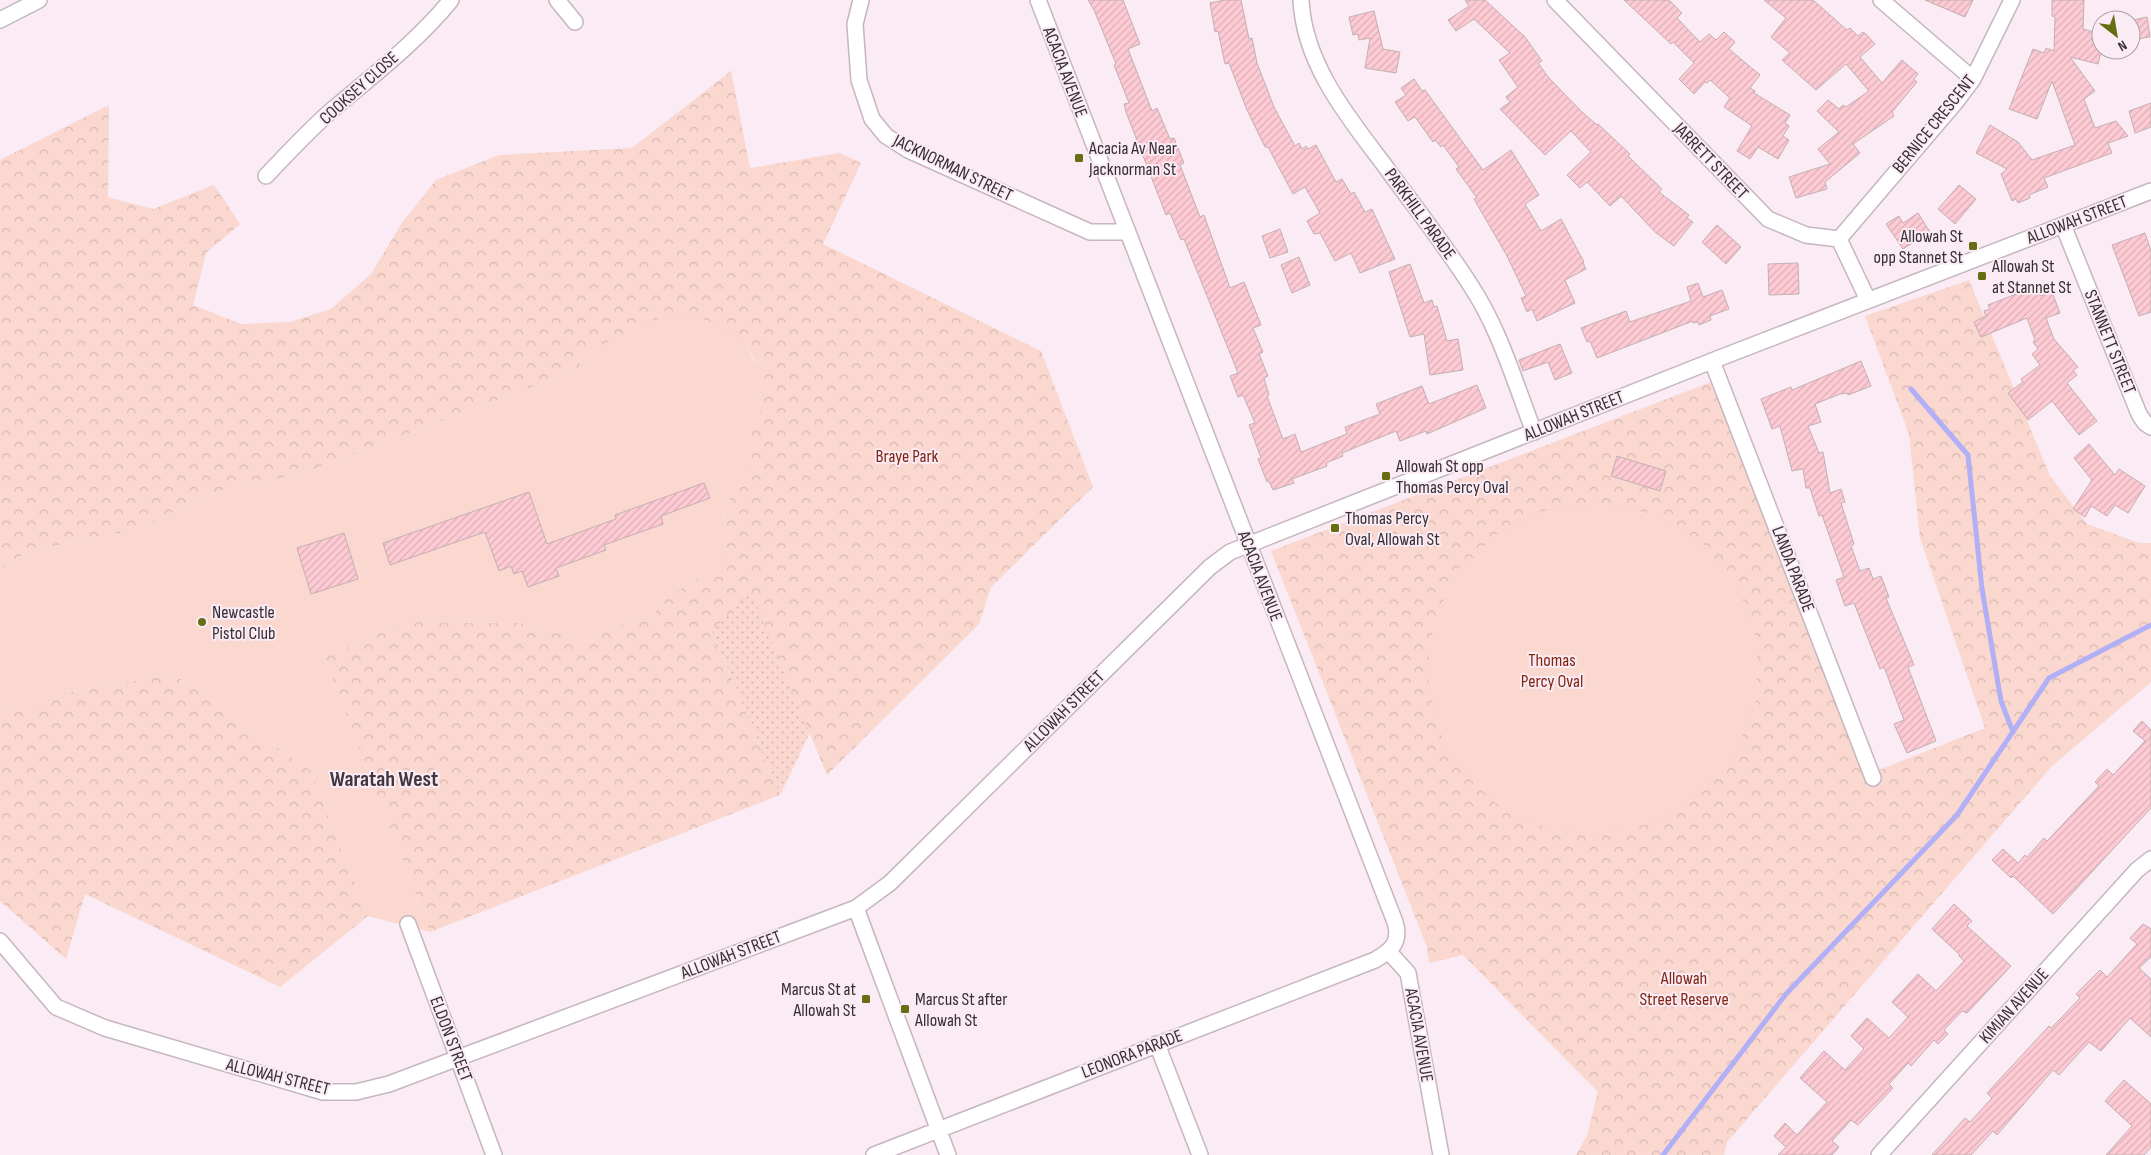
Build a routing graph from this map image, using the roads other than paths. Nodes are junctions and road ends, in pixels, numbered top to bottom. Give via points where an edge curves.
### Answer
1 (39, 0) edge
2 (451, 0) edge
3 (557, 0) edge
4 (860, 0) edge
5 (1038, 0) edge
6 (1301, 0) edge
7 (1555, 0) edge
8 (1881, 0) edge
9 (2012, 0) edge
10 (0, 20) edge
11 (575, 22) dead end
12 (1973, 79) junction
13 (266, 176) dead end
14 (2151, 191) edge
15 (2063, 225) junction
16 (1127, 232) junction
17 (1839, 238) junction
18 (1868, 300) junction
19 (1712, 361) junction
20 (2151, 427) edge
21 (1534, 432) junction
22 (1247, 545) junction
23 (1873, 778) dead end
24 (2151, 859) edge
25 (856, 908) junction
26 (408, 924) dead end
27 (0, 941) edge
28 (1389, 952) junction
29 (1157, 1044) junction
30 (458, 1058) junction
31 (938, 1130) junction
32 (494, 1155) edge
33 (874, 1155) edge
34 (948, 1155) edge
35 (1200, 1155) edge
36 (1441, 1155) edge
37 (1879, 1155) edge

1 - 10 street
2 - 13 street, COOKSEY CLOSE via 439,15 330,112
3 - 11 street
4 - 16 street, JACKNORMAN STREET via 854,24 859,80 872,119 886,136 908,150 1090,232
5 - 16 street, ACACIA AVENUE
6 - 21 street, PARKHILL PARADE via 1314,55 1336,101 1472,288 1489,318
7 - 17 street, JARRETT STREET via 1768,219 1806,236
8 - 12 street
9 - 12 street, BERNICE CRESCENT
12 - 17 street, BERNICE CRESCENT
14 - 15 street, ALLOWAH STREET
15 - 18 street, ALLOWAH STREET
15 - 20 street, STANNETT STREET via 2137,408
16 - 22 street, ACACIA AVENUE
17 - 18 street
18 - 19 street, ALLOWAH STREET
19 - 21 street, ALLOWAH STREET
19 - 23 street, LANDA PARADE
21 - 22 street, ALLOWAH STREET
22 - 25 street, ALLOWAH STREET via 1215,562 890,883
22 - 28 street, ACACIA AVENUE via 1395,922 1397,939
24 - 37 street, KIMIAN AVENUE via 2137,870
25 - 30 street, ALLOWAH STREET
25 - 31 street
26 - 30 street, ELDON STREET
27 - 30 street, ALLOWAH STREET via 56,1006 105,1028 323,1092 356,1092 389,1084
28 - 29 street, LEONORA PARADE
28 - 36 street, ACACIA AVENUE via 1408,973
29 - 31 street, LEONORA PARADE
29 - 35 street
30 - 32 street, ELDON STREET
31 - 33 street, LEONORA PARADE
31 - 34 street

